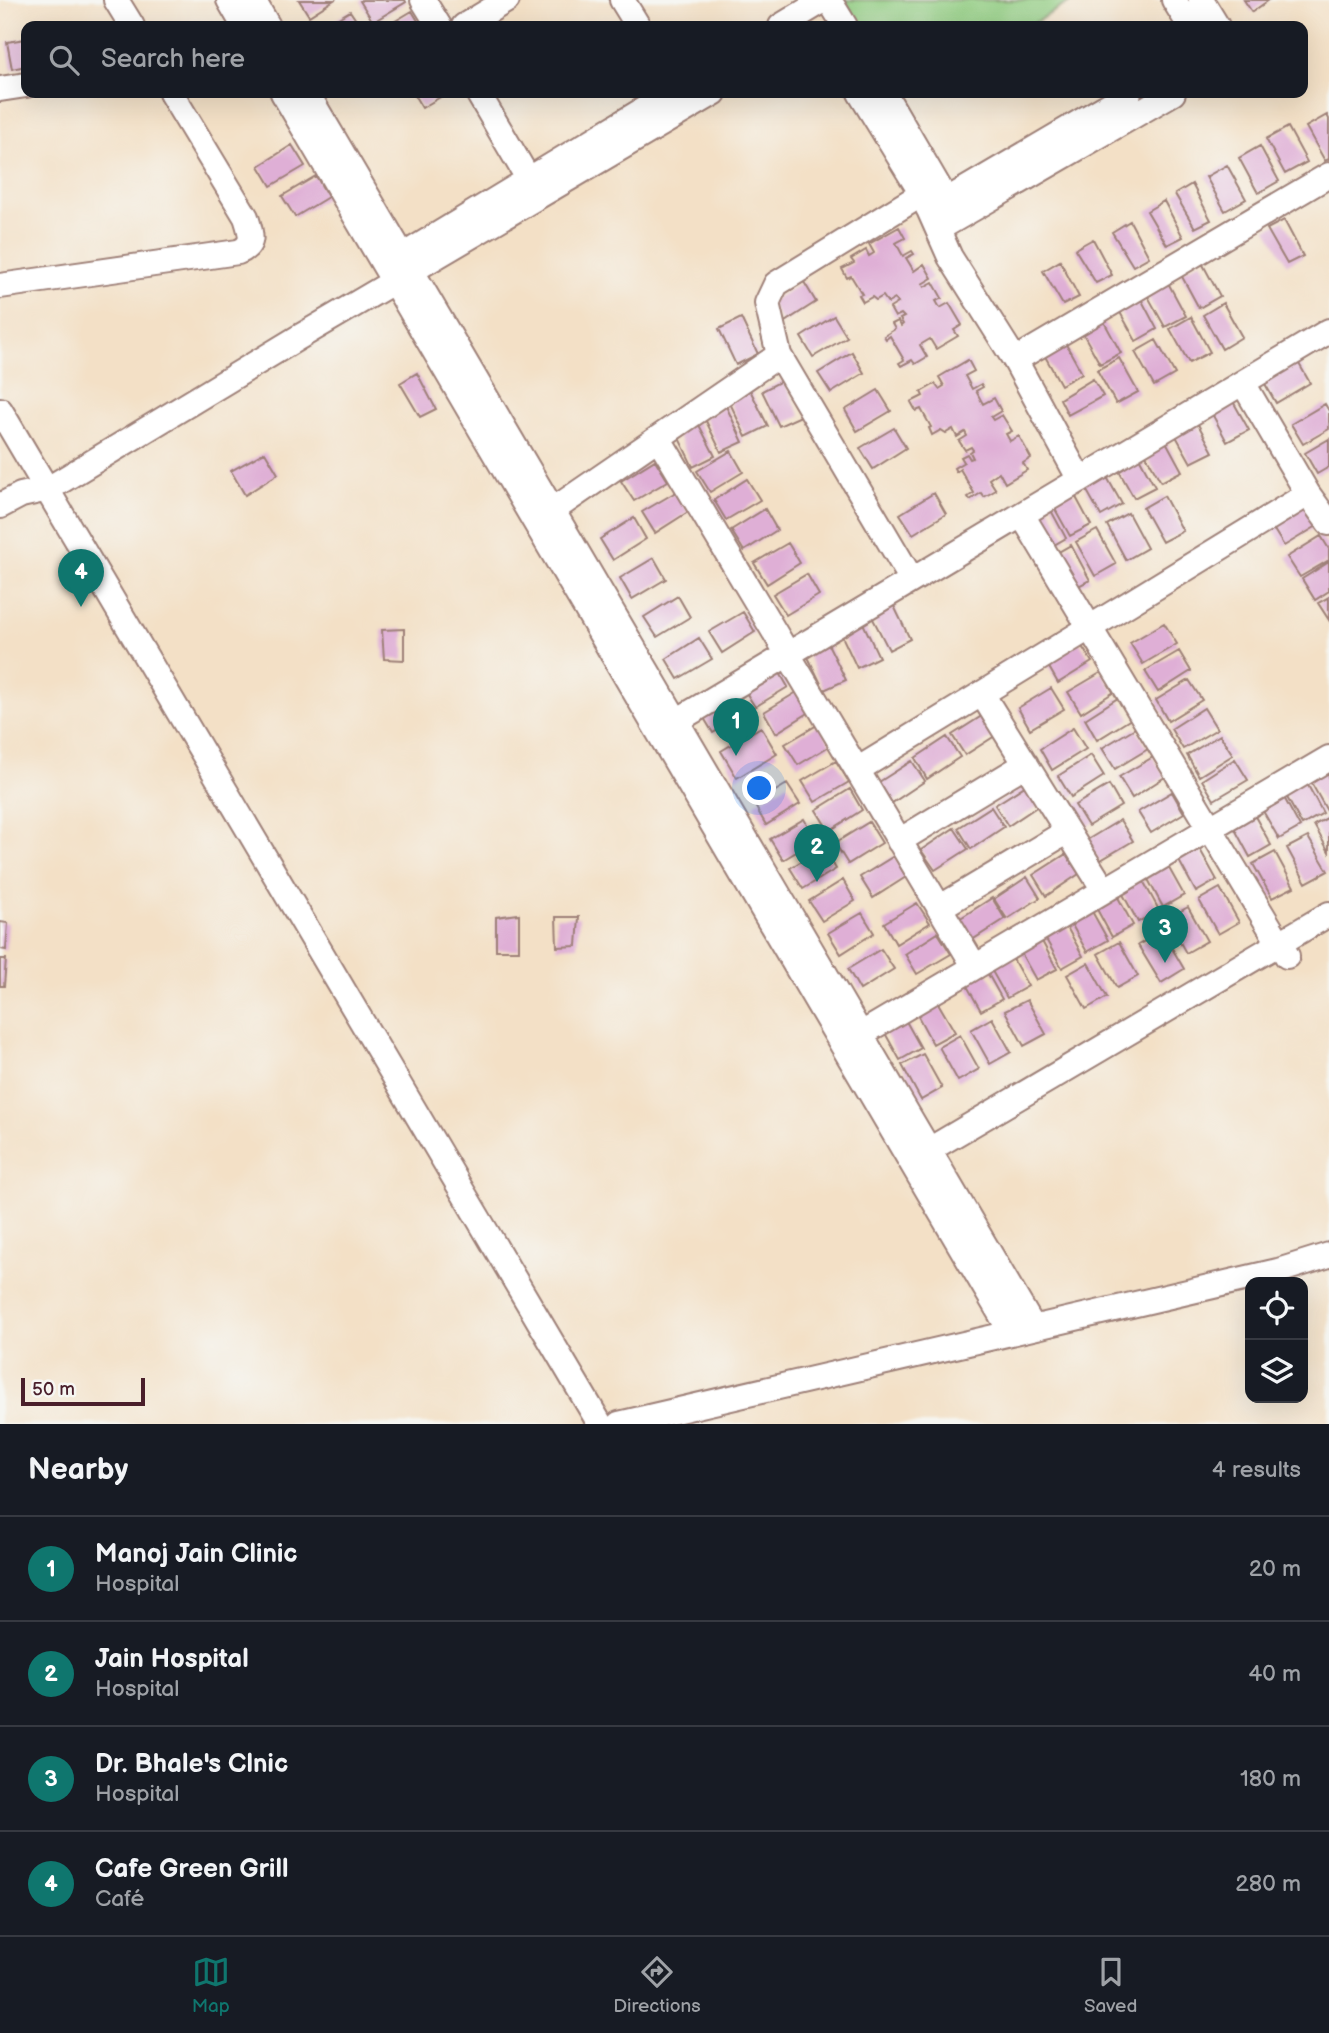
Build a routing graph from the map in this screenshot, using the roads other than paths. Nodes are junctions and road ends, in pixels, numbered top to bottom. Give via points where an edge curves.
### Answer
1 (116, 0) edge
2 (229, 0) edge
3 (253, 0) edge
4 (423, 0) edge
5 (507, 0) edge
6 (622, 0) edge
7 (1174, 0) edge
8 (1201, 0) edge
9 (825, 13) edge
10 (129, 21) edge
11 (241, 21) edge
12 (265, 21) edge
13 (436, 21) edge
14 (472, 21) edge
15 (635, 21) edge
16 (798, 21) edge
17 (1187, 21) edge
18 (1214, 21) edge
19 (21, 86) edge
20 (0, 89) edge
21 (174, 98) edge
22 (287, 98) edge
23 (310, 98) edge
24 (481, 98) edge
25 (679, 98) edge
26 (863, 98) edge
27 (886, 98) edge
28 (1121, 98) edge
29 (1163, 98) edge
30 (1329, 175) edge
31 (534, 188) junction
32 (939, 210) junction
33 (399, 268) junction
34 (0, 286) edge
35 (1329, 331) edge
36 (779, 355) junction
37 (1015, 359) junction
38 (1243, 383) junction
39 (0, 410) edge
40 (0, 436) edge
41 (659, 439) junction
42 (501, 442) junction
43 (1080, 480) junction
44 (28, 490) edge
45 (1308, 494) junction
46 (553, 510) junction
47 (1022, 515) junction
48 (1329, 523) edge
49 (912, 580) junction
50 (1090, 628) junction
51 (789, 654) junction
52 (982, 694) junction
53 (668, 726) junction
54 (1329, 758) edge
55 (1026, 764) junction
56 (857, 770) junction
57 (1209, 828) junction
58 (1066, 832) junction
59 (899, 841) junction
60 (1104, 890) junction
61 (939, 908) junction
62 (1329, 914) edge
63 (1329, 932) edge
64 (1283, 950) junction
65 (975, 967) junction
66 (851, 1040) junction
67 (924, 1162) junction
68 (1329, 1255) edge
69 (1022, 1329) junction
70 (581, 1424) edge
71 (600, 1424) edge
72 (619, 1424) edge

1 - 10 street
2 - 11 street
3 - 12 street
4 - 13 street
5 - 14 street
6 - 15 street
7 - 17 street
8 - 18 street
9 - 16 street
19 - 20 street
21 - 34 street via 246,217 251,233 247,248
22 - 33 street
23 - 33 street
24 - 31 street
25 - 31 street
26 - 32 street
27 - 32 street
28 - 32 street
29 - 32 street
30 - 37 street
31 - 33 street
32 - 36 street via 775,284 767,303
32 - 37 street via 950,257
33 - 42 street
33 - 44 street
35 - 38 street
36 - 41 street
36 - 49 street
37 - 43 street
38 - 43 street
38 - 45 street
39 - 44 street
40 - 44 street
41 - 46 street
41 - 51 street
42 - 46 street
42 - 53 street
43 - 47 street
44 - 70 street via 527,1325
44 - 71 street
45 - 48 street
45 - 50 street
46 - 53 street
47 - 49 street
47 - 50 street
49 - 51 street
50 - 52 street
50 - 57 street
51 - 53 street
51 - 56 street
52 - 55 street
52 - 56 street
53 - 66 street
54 - 57 street
55 - 58 street
55 - 59 street
56 - 59 street
57 - 60 street
57 - 64 street
58 - 60 street
58 - 61 street
59 - 61 street
60 - 65 street
61 - 65 street
62 - 64 street
63 - 64 street
64 - 67 street
65 - 66 street
66 - 67 street
67 - 69 street
68 - 69 street via 1278,1271
69 - 72 street

